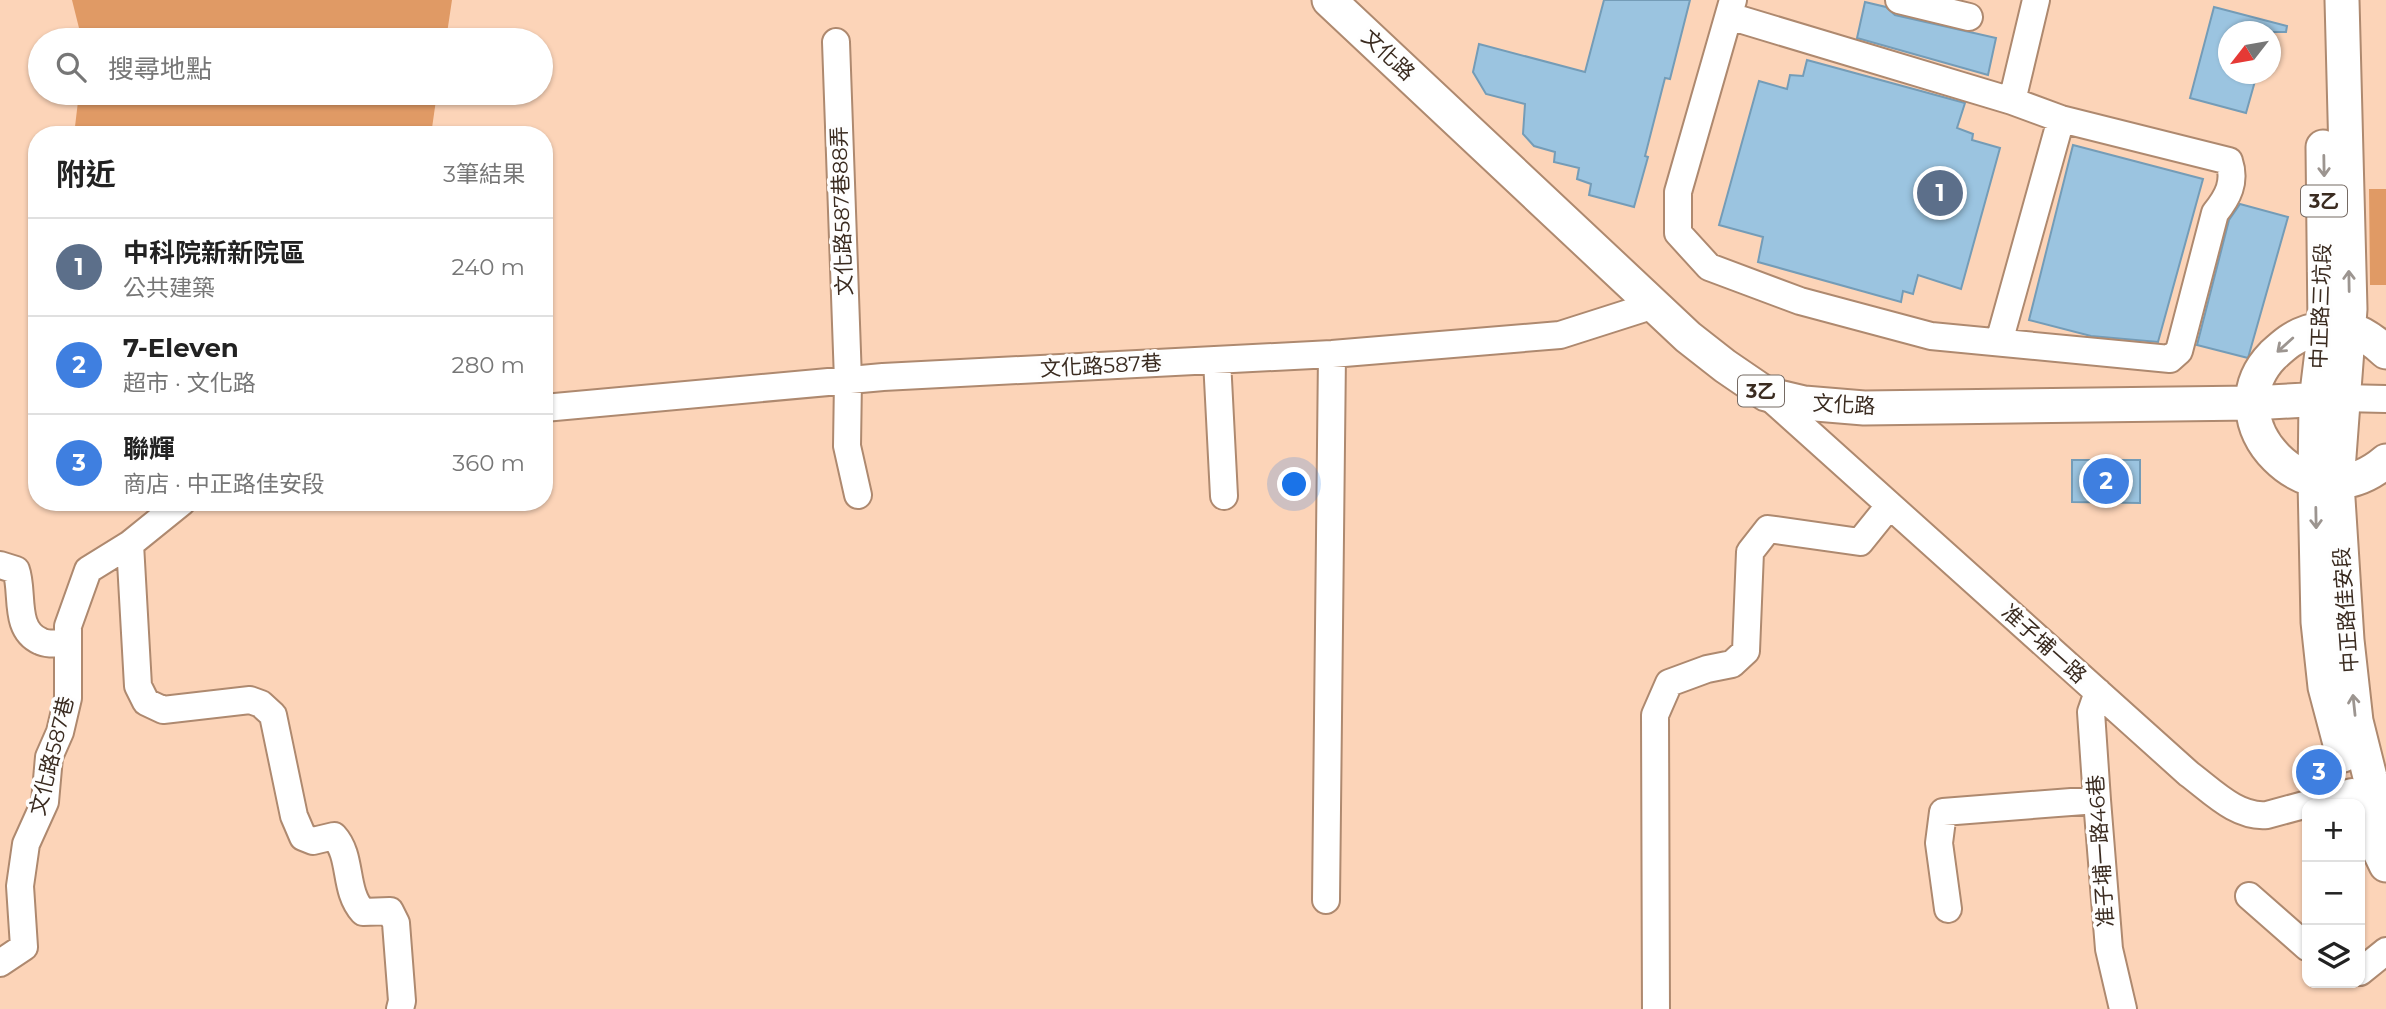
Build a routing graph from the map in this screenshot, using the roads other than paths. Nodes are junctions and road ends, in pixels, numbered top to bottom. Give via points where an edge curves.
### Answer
1 (1329, 0) edge
2 (1899, 0) edge
3 (2036, 0) edge
4 (2325, 0) edge
5 (2342, 0) edge
6 (1731, 8) edge
7 (1969, 17) dead end
8 (835, 42) dead end
9 (2012, 101) junction
10 (2061, 119) junction
11 (1654, 305) junction
12 (2336, 327) junction
13 (1999, 342) junction
14 (2386, 352) edge
15 (1332, 354) junction
16 (1217, 360) junction
17 (848, 380) junction
18 (1766, 394) junction
19 (2329, 399) junction
20 (2386, 399) edge
21 (2252, 403) junction
22 (553, 407) edge
23 (2386, 461) edge
24 (2326, 482) junction
25 (858, 495) dead end
26 (1224, 496) dead end
27 (1889, 506) junction
28 (171, 511) edge
29 (130, 544) junction
30 (0, 565) edge
31 (68, 643) junction
32 (2098, 692) junction
33 (2355, 799) edge
34 (2096, 800) junction
35 (2302, 810) edge
36 (2386, 817) edge
37 (2365, 821) edge
38 (2386, 865) edge
39 (2249, 896) dead end
40 (1326, 900) dead end
41 (1948, 909) dead end
42 (2302, 943) edge
43 (2386, 951) edge
44 (0, 963) edge
45 (2365, 968) edge
46 (400, 1009) edge
47 (1656, 1009) edge
48 (2123, 1009) edge

1 - 11 main road, 文化路 / 3乙
2 - 7 street
3 - 9 street
4 -> 12 main road, 中正路三坑段 / 3乙 via 2323,92
12 -> 5 main road, 中正路三坑段 / 3乙 via 2350,309
6 - 9 street
6 - 13 street via 1678,192 1678,233 1709,267 1800,300 1931,336
8 - 17 street, 文化路587巷88弄
9 - 10 street
10 - 13 street
10 - 13 street via 2229,162 2228,197 2215,213 2179,351 2170,359
11 - 15 street, 文化路587巷 via 1560,335
11 - 18 main road, 文化路 / 3乙 via 1697,344
12 - 14 main road via 2368,336
12 - 19 main road, 中正路三坑段 / 3乙
12 -> 21 main road via 2291,338 2265,363
15 - 16 street, 文化路587巷
15 - 40 street
16 - 17 street, 文化路587巷
16 - 26 street
17 - 22 street, 文化路587巷
17 - 25 street, 文化路587巷88弄 via 847,446
18 - 21 main road, 文化路 / 3乙 via 1804,403 1864,408
18 - 27 street, 准子埔一路
19 - 20 street, 文化路
19 - 21 main road, 文化路 / 3乙
19 - 24 main road, 中正路佳安段
21 - 24 main road via 2259,433 2273,456 2292,472
23 - 24 main road via 2364,476
24 -> 33 main road, 中正路佳安段 via 2318,622 2325,687
36 -> 24 main road, 中正路佳安段 via 2356,721
27 - 32 street, 准子埔一路
27 - 47 street via 1860,542 1768,529 1750,552 1746,651 1732,664 1668,683 1655,715
28 - 29 street, 文化路587巷
29 - 31 street, 文化路587巷 via 88,570 68,626
29 - 46 street via 138,686 146,702 163,710 250,700 273,715 294,816 303,837 313,841 334,836 341,844 354,902 363,912 390,911 396,923
30 - 31 street via 16,570 21,583 21,618 28,632 41,642
31 - 44 street, 文化路587巷 via 68,698 49,757 45,802 26,844 20,886 24,947
32 - 34 street, 准子埔一路46巷 via 2091,712
32 - 35 street, 准子埔一路 via 2189,774 2236,808 2254,816
34 - 41 street via 1943,813 1939,843
34 - 48 street, 准子埔一路46巷 via 2109,949
37 - 38 main road, 中正路佳安段
39 - 42 street
43 - 45 street

